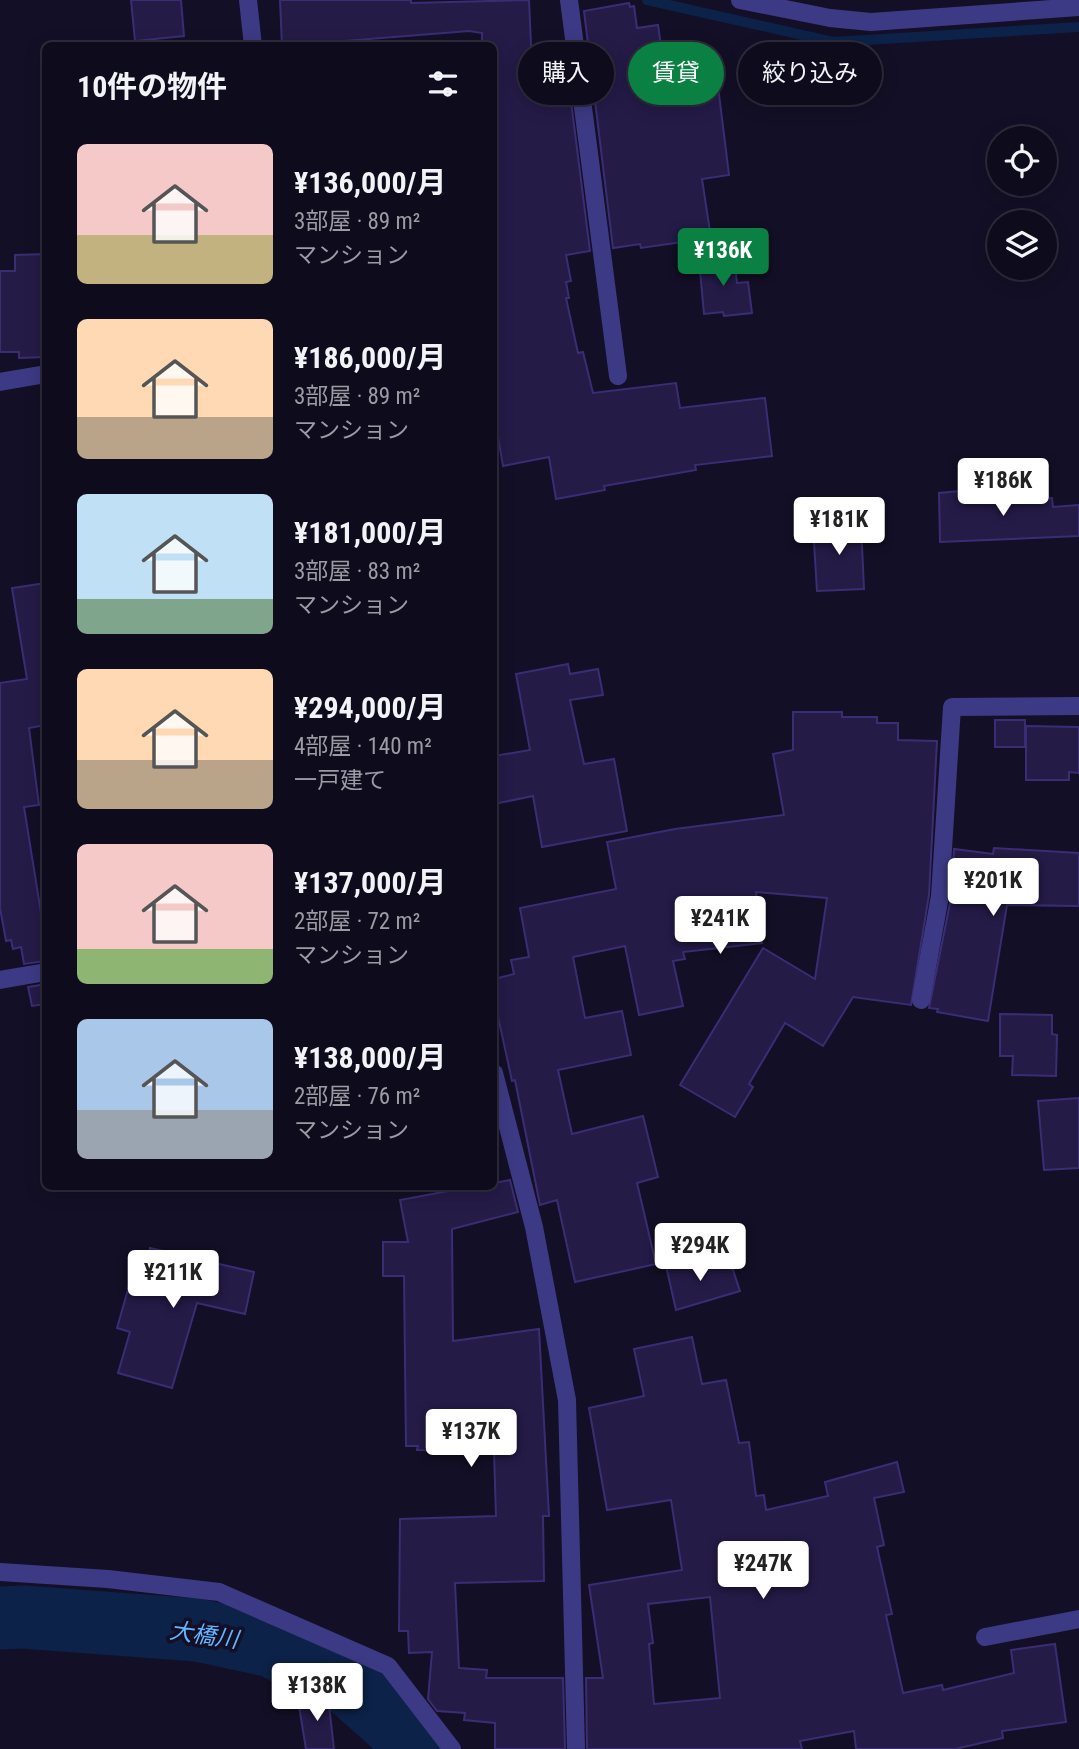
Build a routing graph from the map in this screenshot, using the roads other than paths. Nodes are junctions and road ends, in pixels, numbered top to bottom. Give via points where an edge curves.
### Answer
1 (248, 0) edge
2 (569, 0) edge
3 (740, 0) edge
4 (1079, 7) edge
5 (253, 42) edge
6 (42, 375) edge
7 (618, 376) dead end
8 (0, 382) edge
9 (1079, 706) edge
10 (42, 973) edge
11 (0, 980) edge
12 (921, 1000) dead end
13 (497, 1085) edge
14 (0, 1572) edge
15 (1079, 1619) edge
16 (985, 1637) dead end
17 (452, 1749) edge
18 (576, 1749) edge

1 - 5 street
2 - 7 street
3 - 4 street via 871,22
6 - 8 street
9 - 12 street via 952,707 940,897
10 - 11 street
13 - 18 street via 534,1227 567,1400
14 - 17 street via 108,1578 219,1592 388,1666
15 - 16 street

